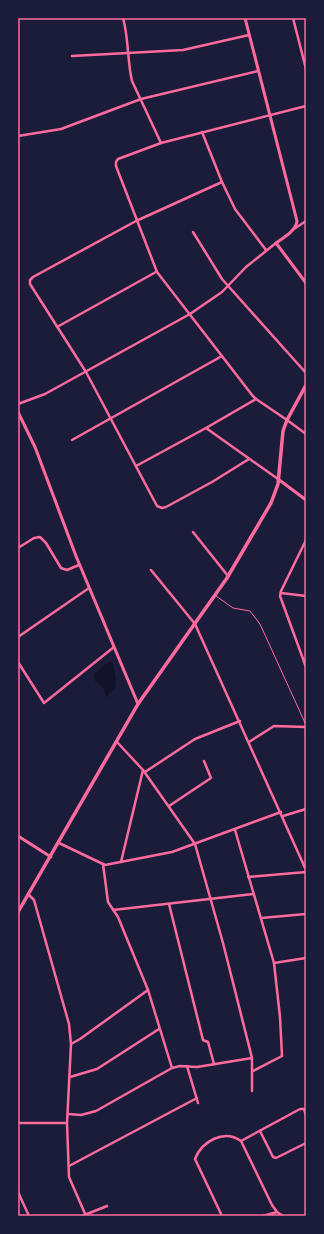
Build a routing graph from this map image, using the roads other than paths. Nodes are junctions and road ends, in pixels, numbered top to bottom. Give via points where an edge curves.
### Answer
1 (123, 18) edge
2 (245, 18) edge
3 (293, 18) edge
4 (249, 34) junction
5 (128, 53) junction
6 (72, 56) dead end
7 (306, 69) edge
8 (258, 71) junction
9 (141, 99) junction
10 (306, 106) edge
11 (270, 114) junction
12 (202, 132) junction
13 (18, 136) edge
14 (161, 143) junction
15 (222, 182) junction
16 (136, 221) junction
17 (306, 221) edge
18 (294, 230) junction
19 (193, 232) dead end
20 (276, 243) junction
21 (266, 250) junction
22 (157, 272) junction
23 (306, 283) edge
24 (228, 286) junction
25 (190, 314) junction
26 (57, 327) junction
27 (222, 356) junction
28 (86, 372) junction
29 (306, 373) edge
30 (306, 385) edge
31 (256, 399) junction
32 (18, 404) edge
33 (18, 412) edge
34 (110, 418) junction
35 (287, 420) junction
36 (206, 428) junction
37 (306, 434) edge
38 (72, 440) dead end
39 (249, 458) junction
40 (136, 466) junction
41 (278, 479) junction
42 (306, 500) edge
43 (193, 532) dead end
44 (306, 540) edge
45 (18, 548) edge
46 (79, 565) junction
47 (151, 570) dead end
48 (228, 576) junction
49 (89, 588) junction
50 (280, 593) junction
51 (215, 595) junction
52 (306, 596) edge
53 (195, 624) junction
54 (18, 637) edge
55 (114, 647) junction
56 (18, 662) edge
57 (306, 667) edge
58 (138, 704) junction
59 (240, 720) junction
60 (306, 726) edge
61 (117, 742) junction
62 (249, 742) junction
63 (204, 761) dead end
64 (144, 771) junction
65 (169, 806) junction
66 (306, 809) edge
67 (281, 812) junction
68 (283, 816) junction
69 (235, 830) junction
70 (18, 836) edge
71 (59, 843) junction
72 (195, 844) junction
73 (51, 857) junction
74 (121, 862) junction
75 (103, 864) junction
76 (306, 871) edge
77 (248, 877) junction
78 (253, 894) junction
79 (28, 895) junction
80 (210, 899) junction
81 (169, 904) junction
82 (113, 910) junction
83 (18, 912) edge
84 (306, 914) edge
85 (261, 918) junction
86 (306, 958) edge
87 (274, 963) junction
88 (148, 990) junction
89 (159, 1030) junction
90 (71, 1044) junction
91 (252, 1058) junction
92 (214, 1064) junction
93 (187, 1066) junction
94 (172, 1068) junction
95 (253, 1071) junction
96 (70, 1077) junction
97 (252, 1091) dead end
98 (197, 1098) junction
99 (198, 1103) dead end
100 (68, 1114) junction
101 (306, 1116) edge
102 (18, 1123) edge
103 (68, 1123) junction
104 (260, 1131) junction
105 (241, 1141) junction
106 (306, 1143) edge
107 (69, 1166) junction
108 (18, 1192) edge
109 (107, 1206) dead end
110 (277, 1212) junction
111 (29, 1216) edge
112 (84, 1216) edge
113 (222, 1216) edge
114 (263, 1216) edge
115 (284, 1216) edge

1 - 5 street
2 - 4 street
3 - 7 street
4 - 5 street via 193,49
4 - 8 street
5 - 6 street
5 - 9 street via 132,81
8 - 9 street
8 - 11 street
9 - 13 street via 61,129
9 - 14 street
10 - 11 street
11 - 12 street
11 - 18 street via 296,215 297,225
12 - 14 street
12 - 15 street
14 - 16 street via 121,157 116,162
15 - 16 street
15 - 21 street via 239,216
16 - 22 street
16 - 26 street via 30,280 32,288
17 - 18 street
18 - 20 street
19 - 24 street
20 - 21 street
20 - 23 street
21 - 24 street
22 - 25 street
22 - 26 street
24 - 25 street
24 - 29 street
25 - 27 street
25 - 28 street
26 - 28 street
27 - 31 street
27 - 34 street
28 - 32 street via 45,394
28 - 34 street
30 - 35 main road
31 - 35 street
31 - 36 street
33 - 46 street via 35,447
34 - 38 street
34 - 40 street
35 - 37 street
35 - 41 main road via 282,431
36 - 39 street
36 - 40 street
39 - 40 street via 166,507 159,507 156,504
39 - 41 street
41 - 42 street
41 - 48 main road via 271,502
43 - 48 street
44 - 50 street
45 - 46 street via 40,537 61,568 67,570
46 - 49 street
47 - 53 street
48 - 51 main road
49 - 54 street
49 - 55 street
50 - 52 street
50 - 57 street
51 - 53 main road
51 - 60 lane via 233,608 250,611 260,624
53 - 58 main road
53 - 59 street
55 - 56 street via 44,703
55 - 58 street
58 - 61 main road
59 - 62 street
59 - 64 street via 195,739
60 - 62 street via 274,726
61 - 64 street
61 - 71 main road
62 - 67 street
63 - 65 street via 211,778
64 - 65 street
64 - 74 street
65 - 72 street
66 - 68 street
67 - 68 street
67 - 69 street
68 - 76 street
69 - 72 street
69 - 77 street
70 - 73 street
71 - 73 main road
71 - 75 street
72 - 74 street via 172,852
72 - 80 street
73 - 79 main road
74 - 75 street
75 - 82 street via 107,898
76 - 77 street
77 - 78 street
78 - 80 street
78 - 85 street
79 - 83 main road
79 - 90 street via 34,900 69,1024
80 - 81 street
80 - 91 street
81 - 82 street
81 - 92 street via 203,1040 208,1042
82 - 88 street
84 - 85 street
85 - 87 street
86 - 87 street
87 - 95 street via 282,1056
88 - 89 street
88 - 90 street
89 - 94 street
89 - 96 street via 97,1069
90 - 96 street
91 - 92 street
91 - 95 street
92 - 93 street
93 - 94 street
93 - 98 street
94 - 100 street via 96,1111 81,1115
95 - 97 street
96 - 100 street
98 - 99 street
98 - 107 street
100 - 103 street
101 - 104 street via 301,1108
102 - 103 street
103 - 107 street
104 - 105 street
104 - 106 street via 273,1157 276,1158
105 - 110 street
105 - 113 street via 234,1137 222,1136 204,1144 196,1159
107 - 112 street via 70,1181
108 - 111 street
109 - 112 street
110 - 114 street
110 - 115 street

